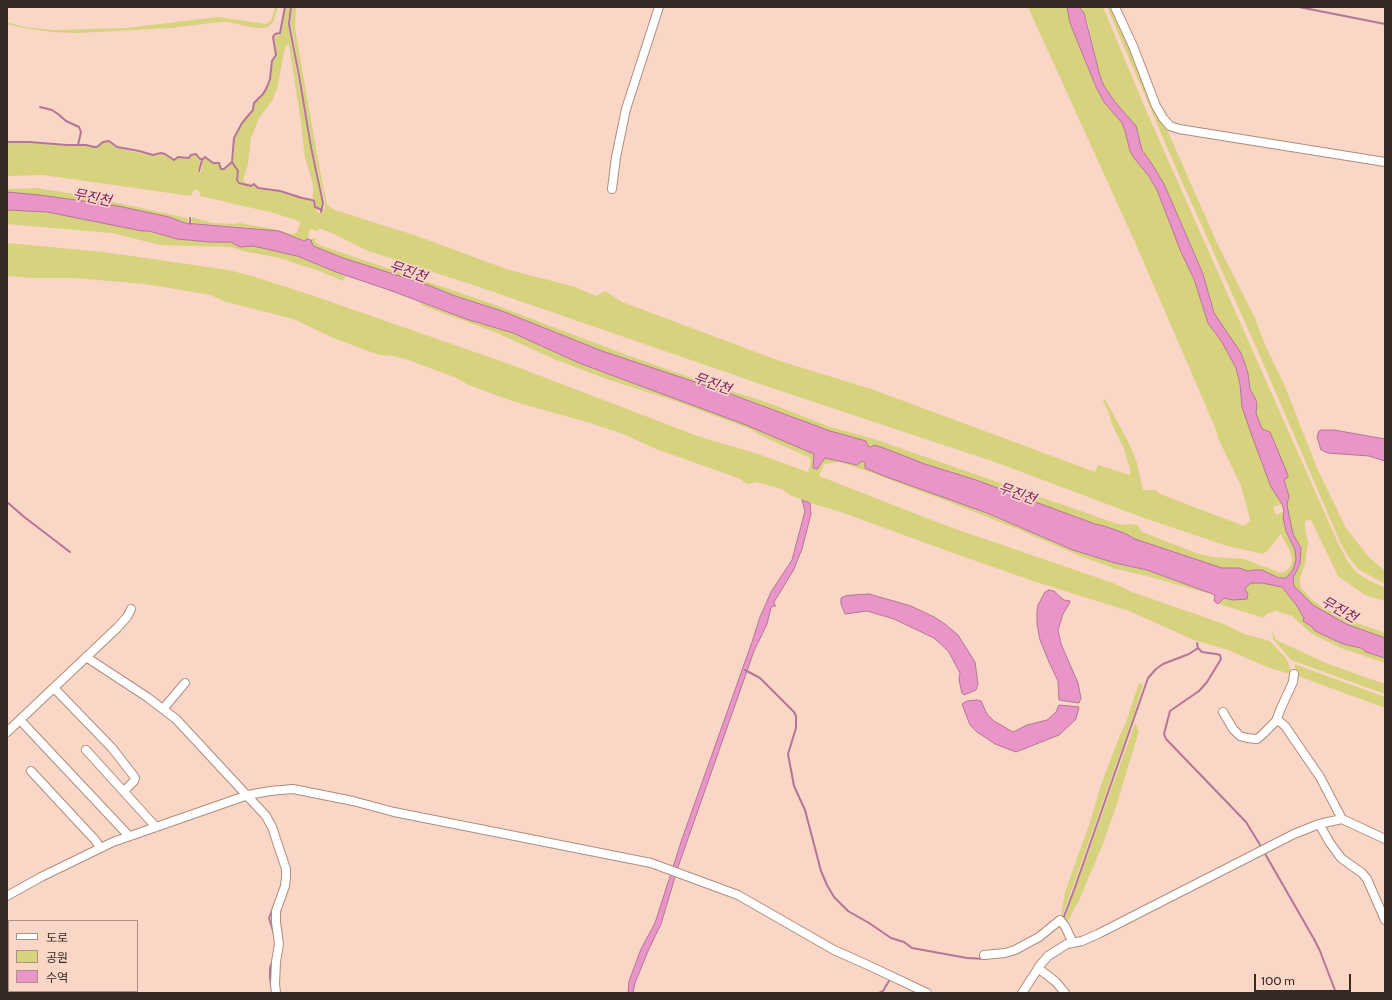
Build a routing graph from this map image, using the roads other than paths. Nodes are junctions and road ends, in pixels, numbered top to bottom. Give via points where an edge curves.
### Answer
1 (659, 7) edge
2 (1115, 7) edge
3 (1385, 162) edge
4 (612, 189) dead end
5 (131, 609) dead end
6 (86, 657) junction
7 (1294, 674) dead end
8 (185, 683) dead end
9 (54, 688) junction
10 (163, 709) junction
11 (1223, 712) dead end
12 (20, 720) junction
13 (1276, 721) junction
14 (7, 732) edge
15 (86, 750) dead end
16 (31, 771) dead end
17 (124, 791) junction
18 (248, 795) junction
19 (1342, 819) junction
20 (1319, 824) junction
21 (156, 827) junction
22 (129, 836) junction
23 (1385, 839) edge
24 (100, 847) junction
25 (7, 896) edge
26 (1385, 920) edge
27 (1073, 943) junction
28 (984, 955) dead end
29 (1038, 968) junction
30 (276, 993) edge
31 (927, 993) edge
32 (1022, 993) edge
33 (1065, 993) edge

1 - 4 street via 626,109
2 - 3 street via 1156,106 1170,126
5 - 6 street via 117,628
6 - 9 street
6 - 10 street
7 - 13 street
8 - 10 street
9 - 12 street
9 - 17 street via 112,748 133,775 134,781
10 - 18 street via 176,719
11 - 13 street via 1233,729 1240,736 1247,738 1257,739
12 - 14 street
12 - 22 street
13 - 19 street via 1285,726 1320,776
15 - 17 street
16 - 24 street
17 - 21 street
18 - 21 street
18 - 30 street via 272,827 286,869 285,886 276,911 279,944 274,984
18 - 31 street via 294,789 394,812 651,863 738,895 834,950
19 - 20 street
19 - 23 street
20 - 26 street via 1341,858 1367,879
20 - 27 street via 1294,834 1098,934
21 - 22 street
22 - 24 street
24 - 25 street
27 - 28 street via 1060,920 1015,950
27 - 29 street via 1048,956
29 - 32 street
29 - 33 street

